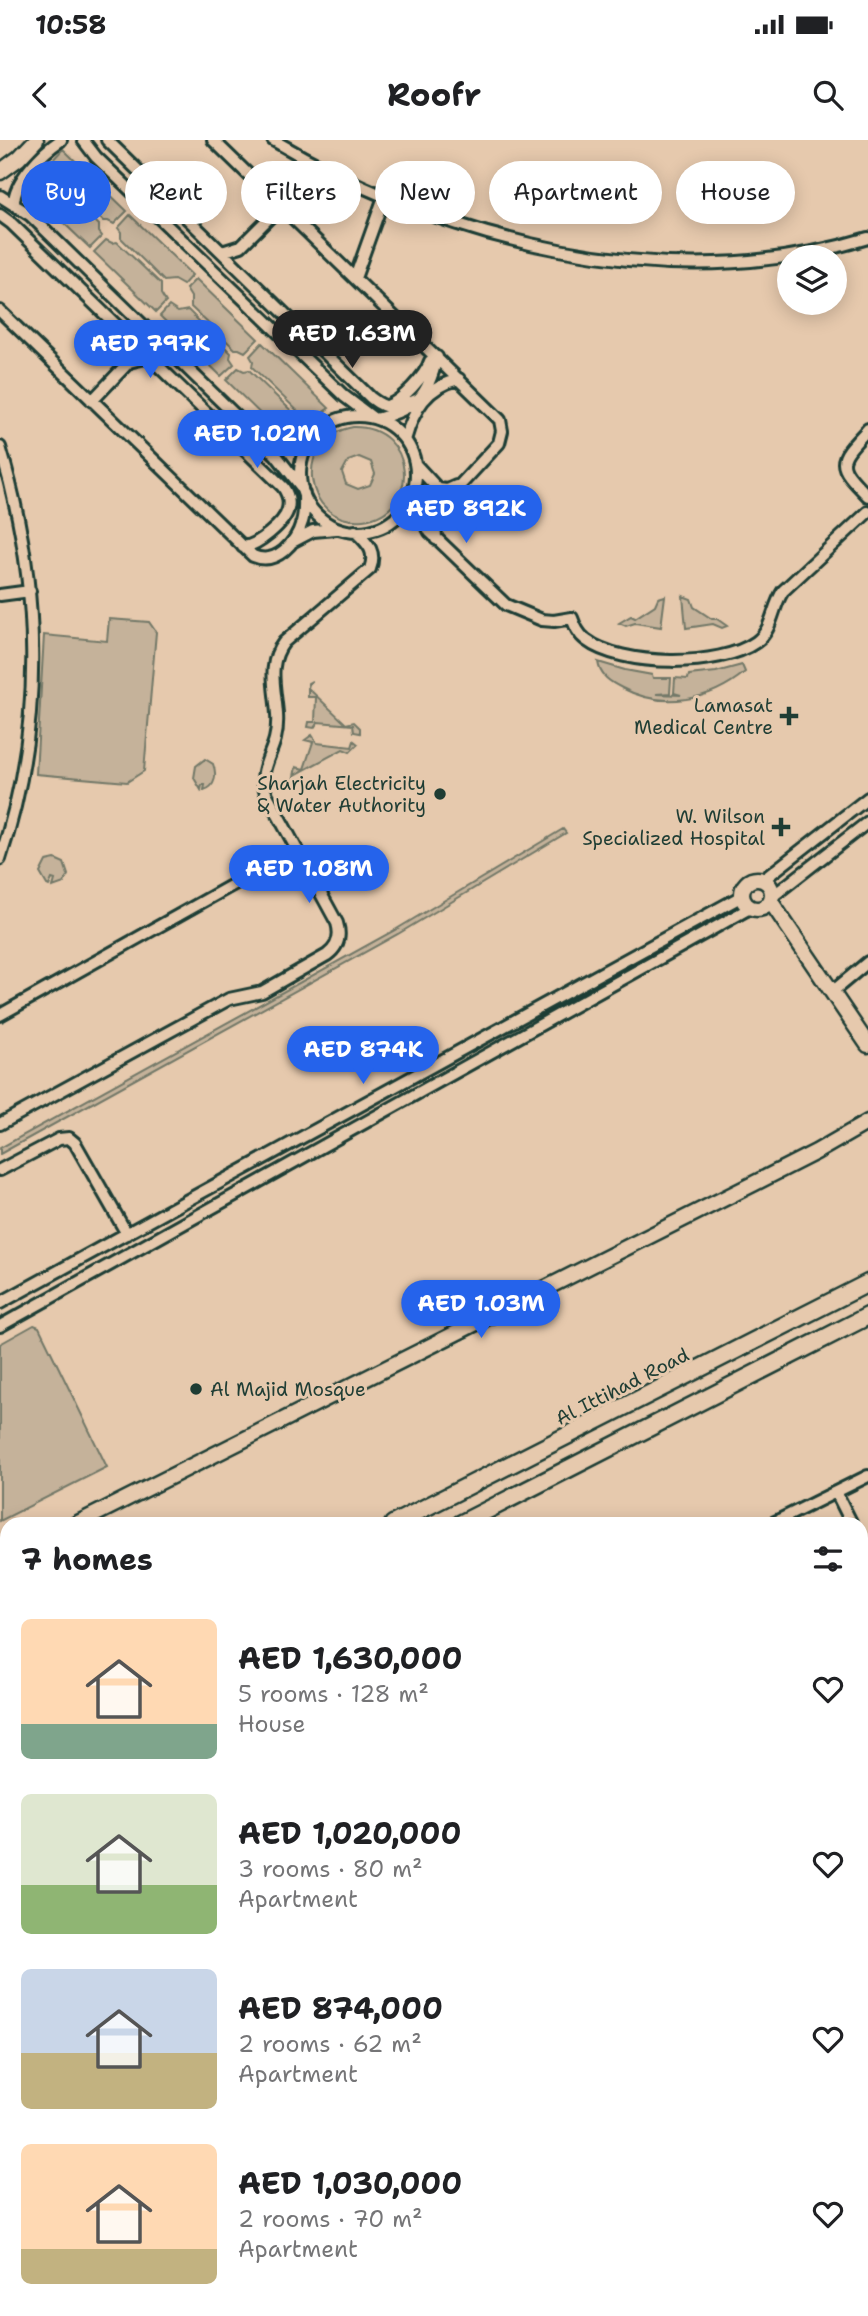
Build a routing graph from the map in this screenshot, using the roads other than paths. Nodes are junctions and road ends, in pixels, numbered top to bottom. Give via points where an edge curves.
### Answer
1 (36, 140) edge
2 (61, 140) edge
3 (83, 140) edge
4 (107, 140) edge
5 (213, 140) edge
6 (273, 140) edge
7 (101, 161) edge
8 (129, 161) edge
9 (241, 167) edge
10 (111, 171) edge
11 (0, 172) edge
12 (375, 193) edge
13 (0, 196) edge
14 (14, 203) junction
15 (0, 215) edge
16 (375, 222) edge
17 (193, 224) edge
18 (263, 224) edge
19 (300, 224) edge
20 (460, 224) edge
21 (50, 235) junction
22 (868, 238) edge
23 (241, 246) junction
24 (222, 252) junction
25 (237, 267) junction
26 (64, 274) junction
27 (355, 278) junction
28 (0, 311) edge
29 (133, 341) junction
30 (434, 354) junction
31 (329, 356) junction
32 (149, 357) junction
33 (128, 362) junction
34 (459, 379) junction
35 (427, 393) junction
36 (344, 396) junction
37 (416, 400) junction
38 (92, 401) junction
39 (386, 407) junction
40 (375, 419) junction
41 (868, 429) edge
42 (405, 440) junction
43 (0, 447) edge
44 (245, 450) junction
45 (280, 459) junction
46 (415, 464) junction
47 (462, 484) junction
48 (414, 489) junction
49 (303, 491) junction
50 (868, 496) edge
51 (868, 512) edge
52 (350, 530) junction
53 (436, 539) junction
54 (290, 543) junction
55 (243, 547) junction
56 (30, 591) junction
57 (0, 595) edge
58 (868, 798) edge
59 (868, 822) edge
60 (297, 849) junction
61 (0, 859) edge
62 (763, 880) junction
63 (772, 899) junction
64 (746, 902) junction
65 (868, 962) edge
66 (832, 992) junction
67 (0, 1016) edge
68 (867, 1043) edge
69 (868, 1122) edge
70 (0, 1124) edge
71 (0, 1170) edge
72 (127, 1234) junction
73 (868, 1283) edge
74 (0, 1303) edge
75 (868, 1316) edge
76 (0, 1326) edge
77 (868, 1476) edge
78 (836, 1492) junction
79 (90, 1517) edge
80 (407, 1517) edge
81 (474, 1517) edge
82 (785, 1517) edge
83 (848, 1517) edge

1 - 11 main road
2 - 14 street via 22,179
3 - 7 street
4 - 8 street
5 - 9 street
6 - 12 street
10 - 36 street
13 - 14 street
14 - 21 street
15 - 26 street
16 - 27 street
17 - 24 street
18 - 23 street
19 - 27 street
20 - 22 street via 573,251 696,263 818,251
21 - 26 street
21 - 45 street
23 - 24 street
23 - 25 street
24 - 25 street
25 - 31 street
26 - 29 street
27 - 30 street
28 - 38 street
29 - 32 street
29 - 33 street
30 - 34 street
30 - 35 street
30 - 39 street via 423,376
31 - 36 street
31 - 39 street
32 - 33 street
32 - 44 street
33 - 38 street
34 - 35 street
34 - 47 street via 497,416 502,431 497,447
35 - 37 street
35 - 42 street via 413,414
36 - 40 street
37 - 39 street via 398,409
37 - 40 street via 400,412
38 - 55 street
40 - 42 street via 390,425
40 - 49 street via 339,419 318,433 304,454 300,471
41 - 50 street via 843,462 849,477
42 - 46 street
43 - 56 street via 18,515
44 - 45 street
44 - 55 street via 283,487 289,506 261,541
45 - 49 street
46 - 47 street via 438,489
46 - 48 street
47 - 53 street via 438,509
48 - 52 street via 391,521 376,528
48 - 53 street via 421,516
49 - 52 street via 317,514
49 - 54 street via 302,524
51 - 53 street via 783,591 757,642 719,656 684,661 620,654 587,642 572,618 542,620 506,605
52 - 54 street via 313,531
52 - 60 street via 372,549 370,569 284,642 273,664 278,716 263,782
54 - 55 street via 267,560
56 - 57 street
56 - 61 street via 34,661 29,725
58 - 62 street
59 - 63 street
60 - 67 street
60 - 70 street via 337,923 339,939 331,953 262,992 229,999
62 - 63 main road via 771,887
62 - 64 main road via 755,879 744,887
63 - 64 main road via 760,909
63 - 66 main road
64 - 72 street
64 - 76 street
65 - 66 street
66 - 68 main road
69 - 79 main road
71 - 72 street via 69,1138
72 - 74 street
73 - 80 highway, Al Ittihad Road
75 - 81 highway
77 - 78 street
78 - 82 street
78 - 83 street

